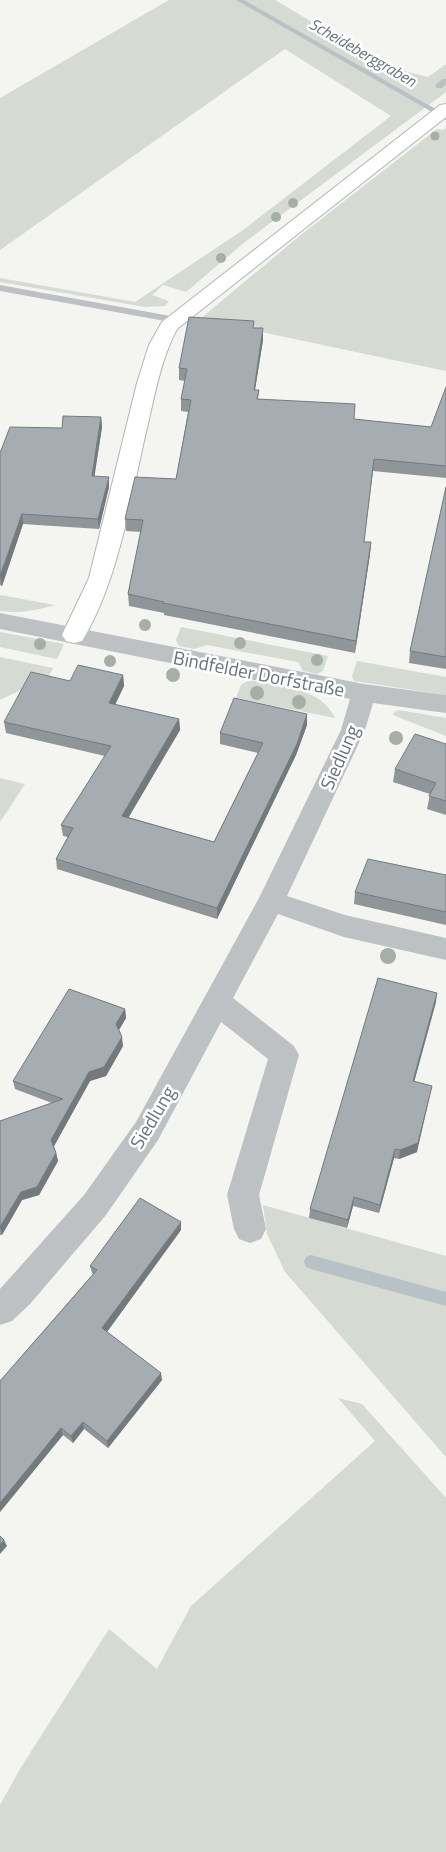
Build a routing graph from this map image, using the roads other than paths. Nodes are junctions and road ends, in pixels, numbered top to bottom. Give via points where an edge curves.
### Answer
1 (446, 109) edge
2 (0, 288) edge
3 (173, 323) junction
4 (0, 621) edge
5 (74, 635) junction
6 (364, 693) junction
7 (446, 704) edge
8 (271, 901) junction
9 (446, 950) edge
10 (218, 1002) junction
11 (250, 1229) dead end
12 (0, 1310) edge

1 - 3 street
2 - 3 lane
3 - 5 street via 159,345 147,383 100,578
4 - 5 street, Bindfelder Dorfstraße
5 - 6 street, Bindfelder Dorfstraße
6 - 7 street, Bindfelder Dorfstraße
6 - 8 street, Siedlung via 353,730
8 - 9 street via 344,926
8 - 10 street, Siedlung
10 - 11 street via 284,1054 243,1196
10 - 12 street, Siedlung via 147,1131 100,1198 19,1293

